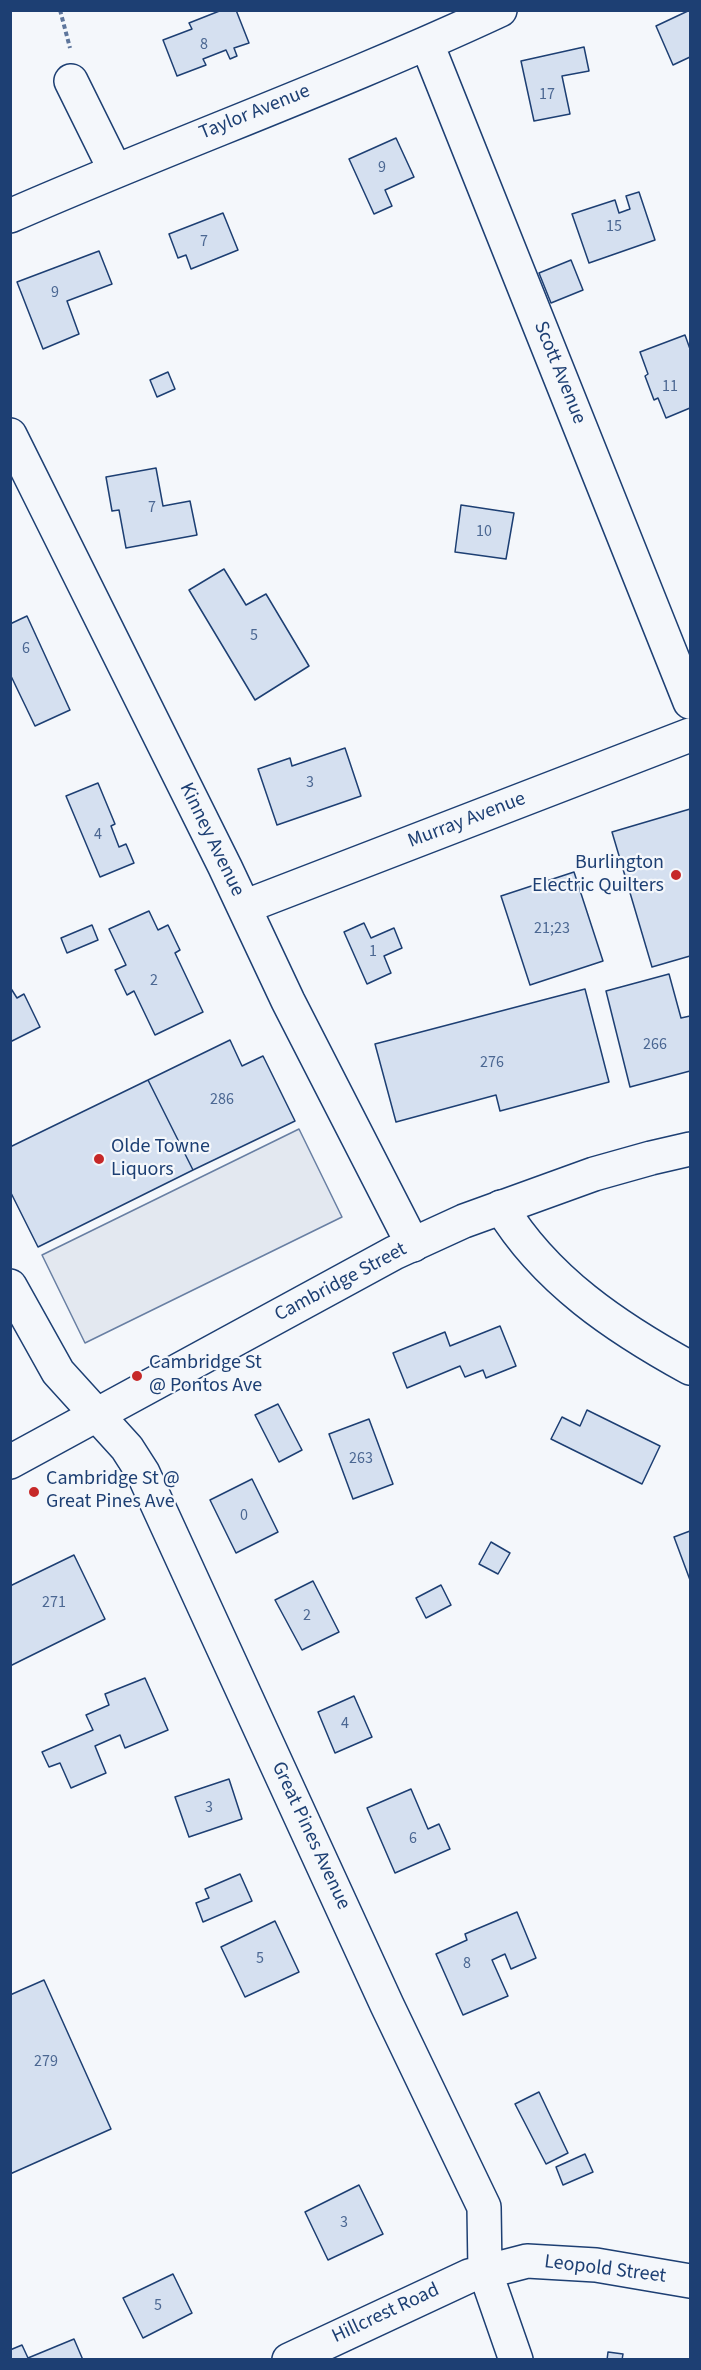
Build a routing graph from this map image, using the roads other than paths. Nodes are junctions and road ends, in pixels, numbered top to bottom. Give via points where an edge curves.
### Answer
1 (500, 10) edge
2 (427, 44) junction
3 (71, 81) dead end
4 (115, 170) junction
5 (10, 216) edge
6 (10, 435) edge
7 (690, 702) edge
8 (690, 735) edge
9 (244, 906) junction
10 (690, 1149) edge
11 (501, 1208) junction
12 (413, 1245) junction
13 (10, 1286) edge
14 (690, 1368) edge
15 (96, 1415) junction
16 (10, 1462) edge
17 (485, 2271) junction
18 (690, 2281) edge
19 (289, 2360) edge
20 (516, 2360) edge

1 - 2 street, Taylor Avenue
2 - 4 street, Taylor Avenue
2 - 7 street, Scott Avenue
3 - 4 street
4 - 5 street, Taylor Avenue
6 - 9 street, Kinney Avenue
8 - 9 street, Murray Avenue
9 - 12 street, Kinney Avenue via 288,1001
10 - 11 street, Cambridge Street via 594,1174
11 - 12 street, Cambridge Street
11 - 14 street via 536,1256 572,1290 612,1321
12 - 15 street, Cambridge Street
13 - 15 street, Great Pines Avenue via 58,1372
15 - 16 street, Cambridge Street
15 - 17 street, Great Pines Avenue via 127,1448 143,1473 484,2207
17 - 18 street, Leopold Street via 527,2261 555,2261
17 - 19 street, Hillcrest Road
17 - 20 street, Great Pines Avenue

